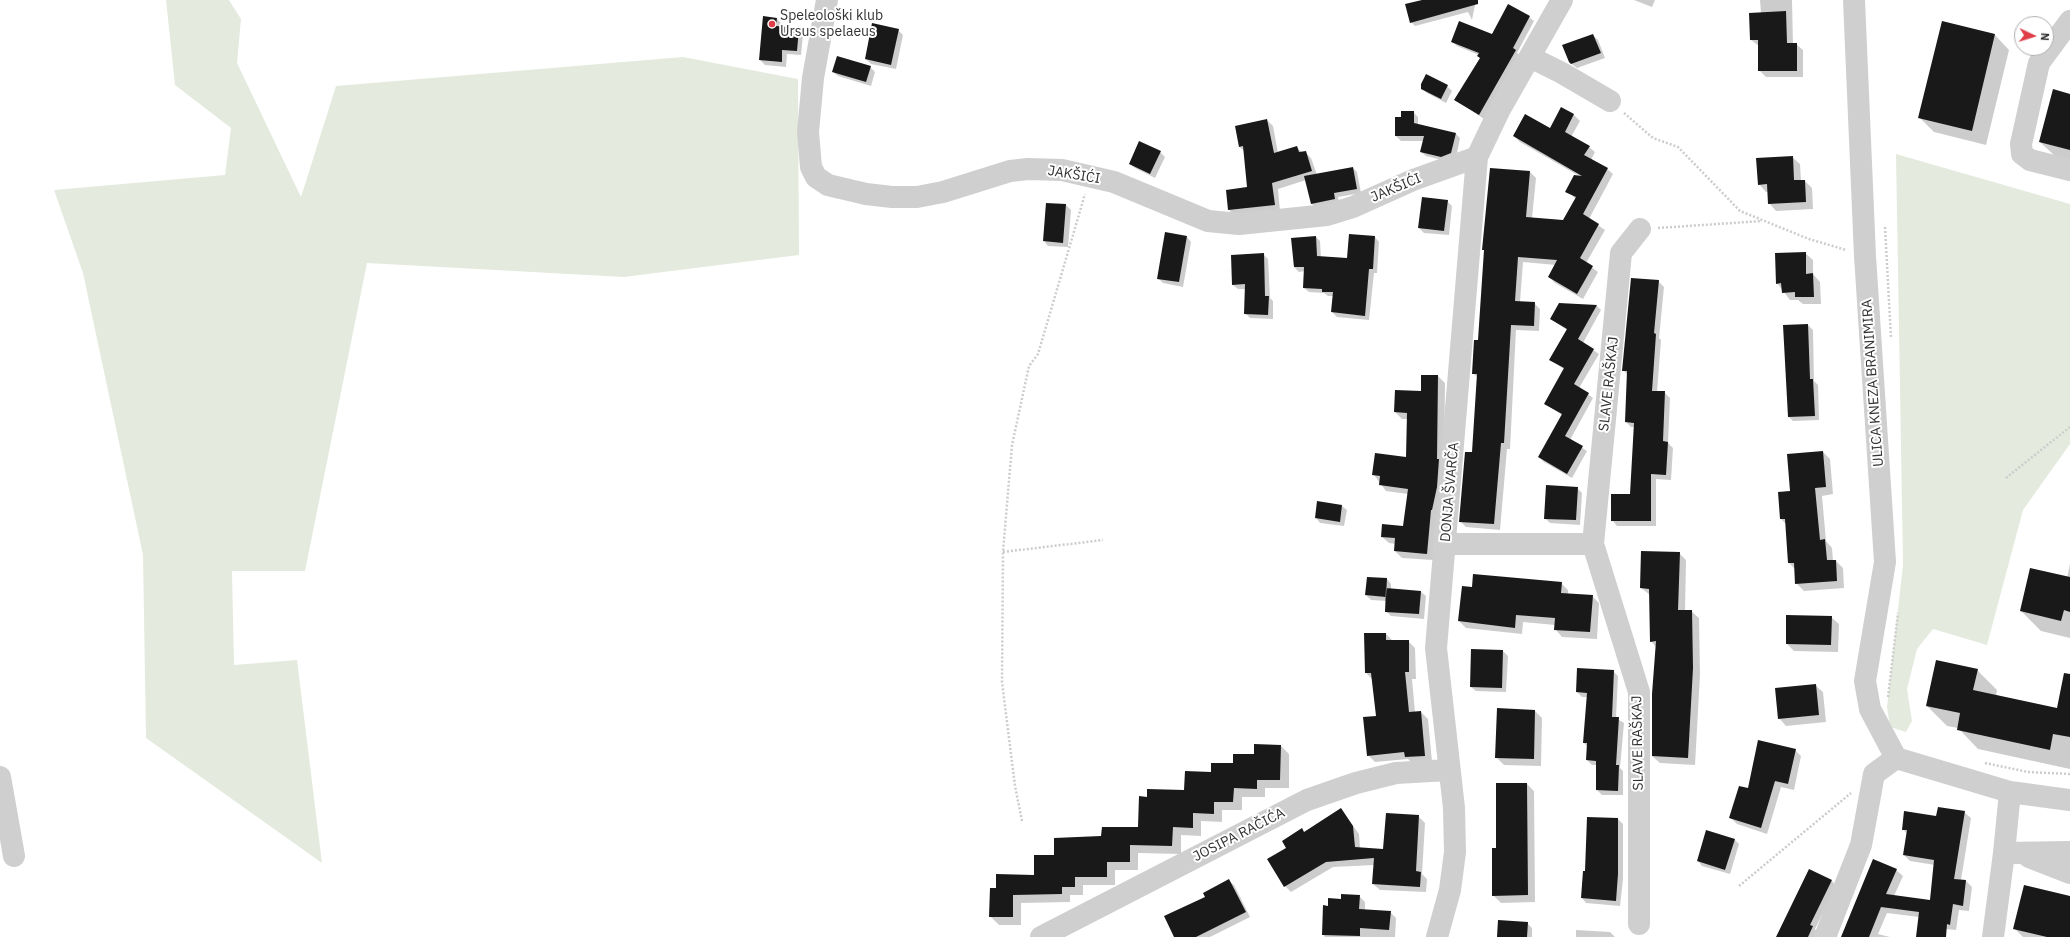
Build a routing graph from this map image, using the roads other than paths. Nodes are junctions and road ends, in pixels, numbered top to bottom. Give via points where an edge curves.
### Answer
1 (827, 0) edge
2 (1562, 0) edge
3 (1854, 0) edge
4 (2070, 21) edge
5 (1530, 57) junction
6 (1610, 101) road end
7 (1477, 157) junction
8 (2070, 170) edge
9 (1640, 229) road end
10 (1446, 544) junction
11 (1593, 544) junction
12 (1896, 758) junction
13 (1448, 770) junction
14 (0, 777) edge
15 (2010, 792) junction
16 (2070, 800) edge
17 (2070, 852) edge
18 (2012, 853) junction
19 (14, 856) dead end
20 (2070, 873) edge
21 (1639, 924) dead end
22 (1041, 937) edge
23 (1437, 937) edge
24 (1825, 937) edge
25 (1993, 937) edge

1 - 7 street, JAKŠIĆI via 813,78 808,132 811,167 816,177 828,185 866,194 917,197 943,192 1010,171 1062,170 1125,186 1208,221 1239,224 1327,215
2 - 5 street, DONJA ŠVARČA
3 - 12 street, ULICA KNEZA BRANIMIRA via 1865,256 1885,562 1865,681 1870,709
4 - 8 street via 2039,63 2021,144 2022,154 2030,160
5 - 6 street
5 - 7 street, DONJA ŠVARČA via 1500,109
7 - 10 street, DONJA ŠVARČA
9 - 11 street, SLAVE RAŠKAJ via 1621,253
10 - 11 street
10 - 13 street, DONJA ŠVARČA via 1436,648
11 - 21 street, SLAVE RAŠKAJ via 1639,692
12 - 15 street
12 - 24 street via 1874,774 1861,845
13 - 22 street, JOSIPA RAČIĆA via 1396,773 1356,782 1307,800
13 - 23 street, DONJA ŠVARČA via 1454,808 1455,852 1450,890
14 - 19 street
15 - 16 street
15 - 18 street
17 - 18 street
18 - 20 street
18 - 25 street

